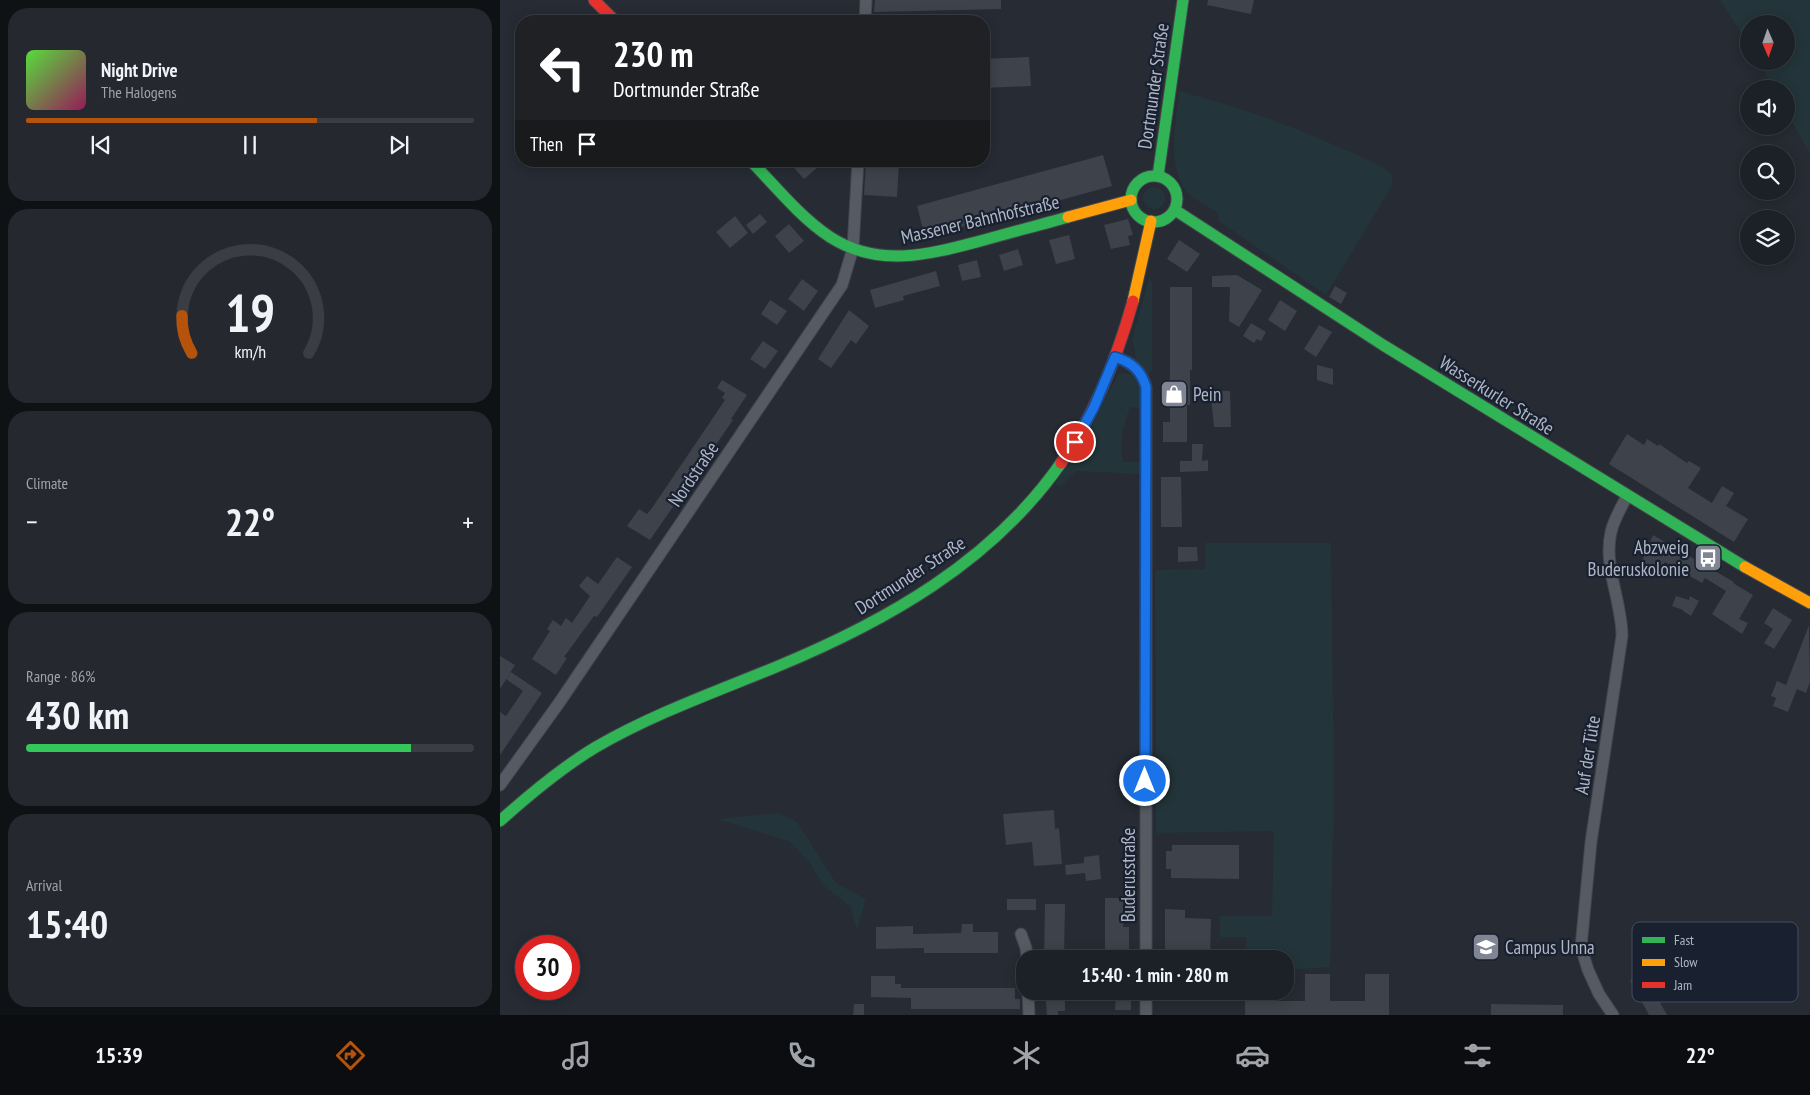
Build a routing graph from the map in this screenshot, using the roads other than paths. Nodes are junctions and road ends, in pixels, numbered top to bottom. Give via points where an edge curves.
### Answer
1 (594, 0) edge
2 (866, 0) edge
3 (1183, 0) edge
4 (609, 15) edge
5 (865, 15) edge
6 (756, 167) edge
7 (858, 167) edge
8 (1158, 176) junction
9 (1131, 200) junction
10 (1175, 210) junction
11 (1151, 221) junction
12 (853, 248) junction
13 (1115, 357) junction
14 (1627, 496) junction
15 (1808, 602) edge
16 (500, 785) edge
17 (500, 821) edge
18 (1021, 934) dead end
19 (1026, 950) edge
20 (1146, 950) edge
21 (1028, 1000) edge
22 (1146, 1000) edge
23 (1028, 1015) edge
24 (1146, 1015) edge
25 (1613, 1015) edge

1 - 4 main road
2 - 5 street
3 - 8 main road, Dortmunder Straße
6 - 12 main road, Massener Bahnhofstraße via 816,228
7 - 12 street, Nordstraße
8 - 9 main road via 1140,180 1134,187
8 - 10 main road via 1166,179 1177,192
9 - 11 main road via 1138,215
9 - 12 main road, Massener Bahnhofstraße via 913,256 876,256
10 - 11 main road via 1160,221
10 - 14 main road, Wasserkurler Straße via 1367,336
11 - 13 main road, Dortmunder Straße
12 - 16 street, Nordstraße via 842,285
13 - 17 main road, Dortmunder Straße via 1094,407 1051,478 986,547 889,614 809,653 632,730 569,764
13 - 20 street, Buderusstraße via 1136,368 1146,387
14 - 15 main road, Wasserkurler Straße
14 - 25 street, Auf der Tüte via 1613,523 1610,540 1622,636 1591,842 1581,947 1599,994
18 - 19 street
21 - 23 street
22 - 24 street

